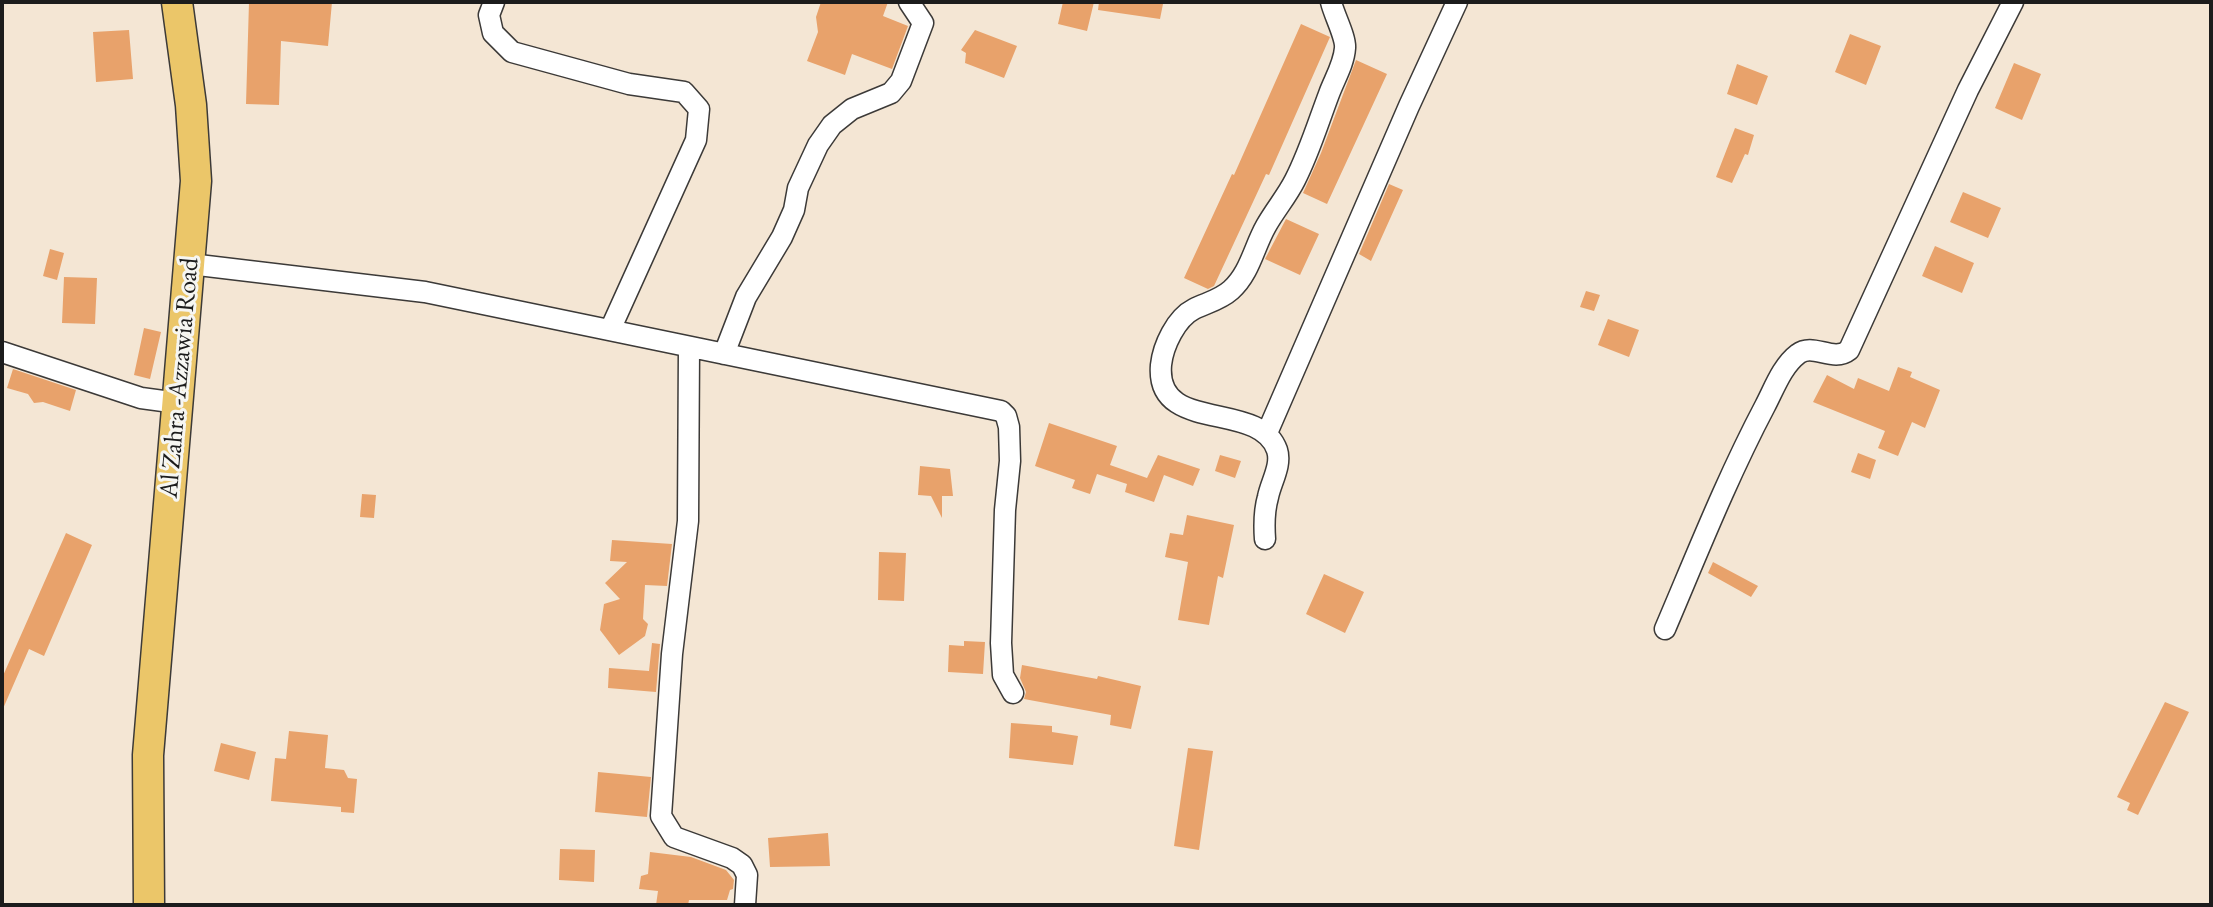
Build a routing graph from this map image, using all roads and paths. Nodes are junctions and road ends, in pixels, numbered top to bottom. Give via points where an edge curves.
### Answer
1 (177, 2) edge
2 (494, 2) edge
3 (909, 2) edge
4 (1331, 2) edge
5 (1457, 2) edge
6 (2013, 2) edge
7 (190, 264) junction
8 (610, 330) junction
9 (689, 347) junction
10 (2, 352) edge
11 (724, 354) junction
12 (178, 403) junction
13 (1267, 433) junction
14 (1265, 539) dead end
15 (1665, 629) dead end
16 (1013, 693) dead end
17 (148, 755) junction
18 (128, 905) edge
19 (149, 905) edge
20 (745, 905) edge

1 - 7 main road, Al Zahra -Azzawia Road via 196,145
2 - 8 street via 489,15 493,33 512,52 629,84 684,92 699,109 696,140
3 - 11 street via 923,23 901,81 891,93 852,109 818,145 782,237 746,297
4 - 13 street via 1345,49 1295,180 1232,290 1181,320 1161,364 1163,389 1172,398 1206,415
5 - 13 street
6 - 15 street via 1849,350 1836,356 1799,352 1783,371 1745,440
7 - 8 street via 425,292
7 - 12 main road, Al Zahra -Azzawia Road
8 - 9 street
9 - 11 street
9 - 20 street via 688,521 661,816 674,837 742,865 747,875
10 - 12 street via 141,398
11 - 16 street via 978,404 1006,416 1010,461 1001,643 1003,675
12 - 17 main road, Al Zahra -Azzawia Road
13 - 14 street via 1278,451 1278,465 1266,509
17 - 18 main road via 131,845
17 - 19 main road

